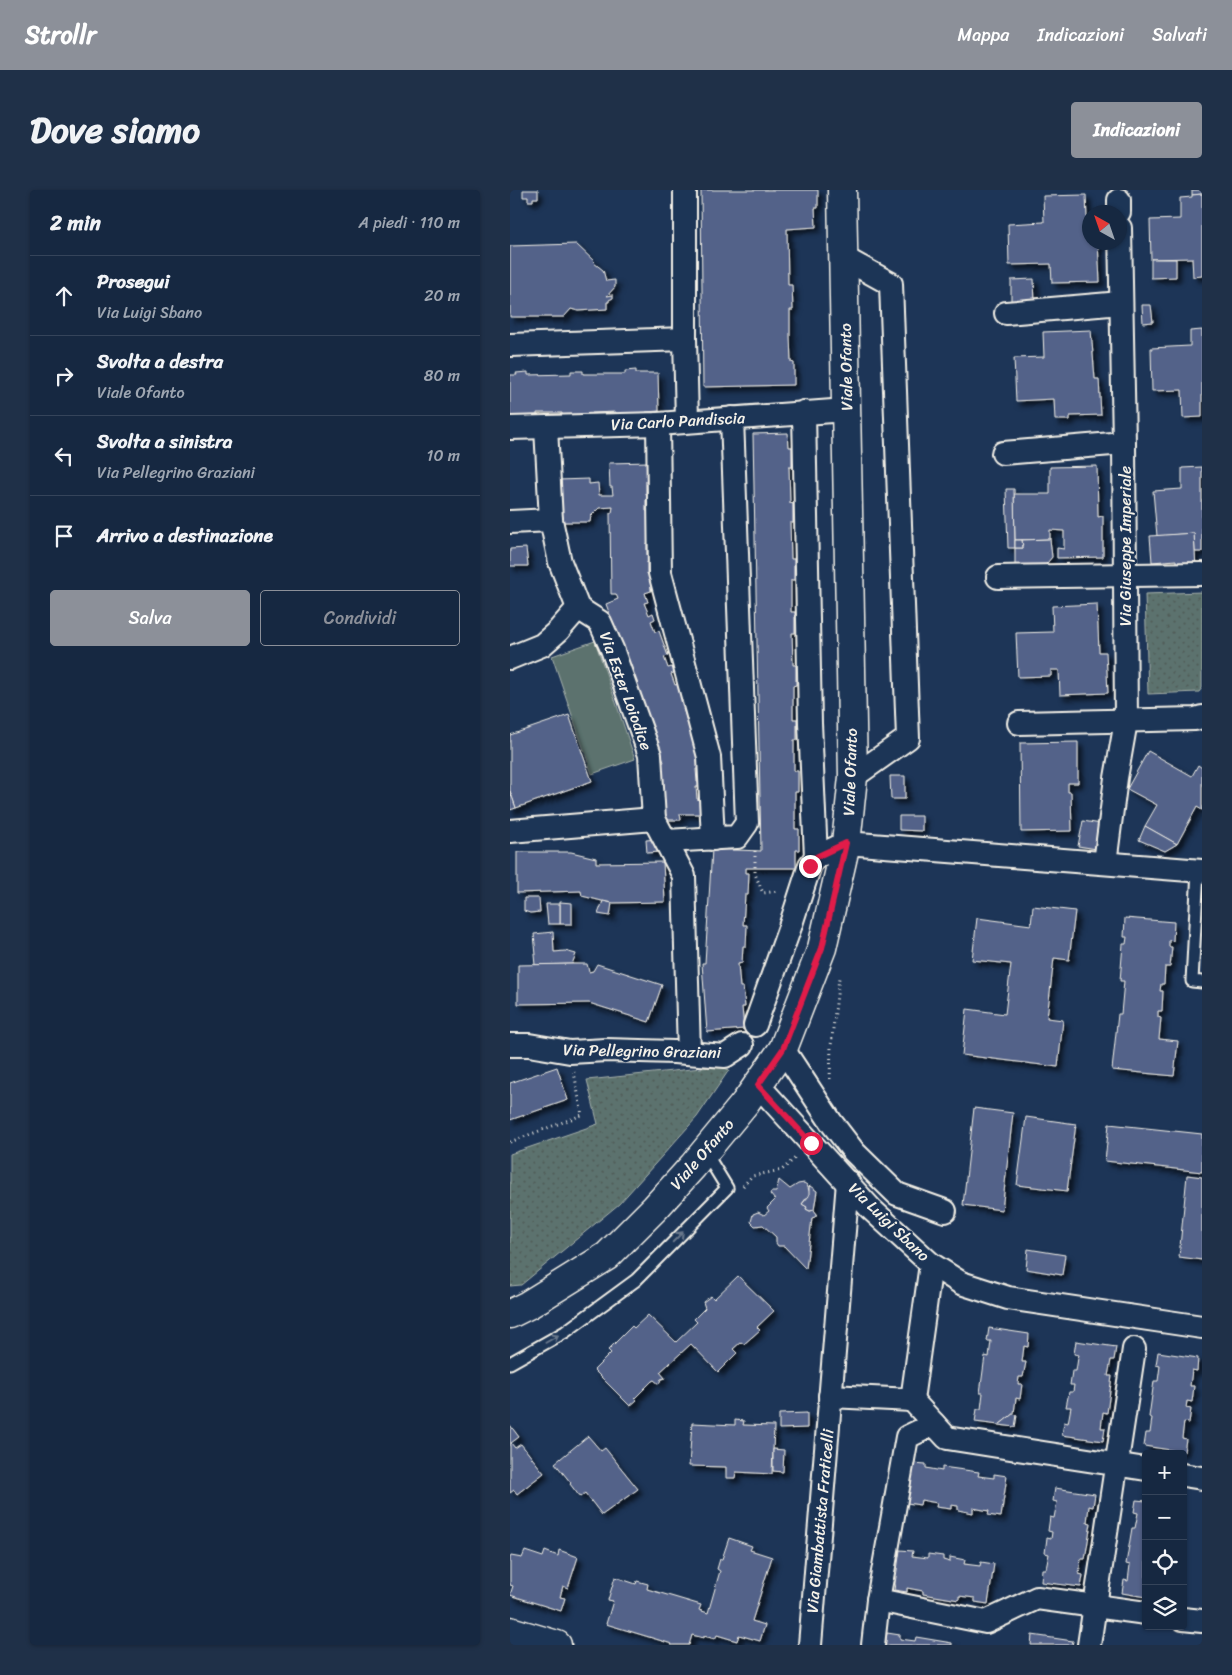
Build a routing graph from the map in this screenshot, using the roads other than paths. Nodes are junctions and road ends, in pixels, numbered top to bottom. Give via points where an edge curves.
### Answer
1 (686, 190) edge
2 (842, 190) edge
3 (1120, 250) edge
4 (844, 258) junction
5 (1121, 303) junction
6 (1006, 313) dead end
7 (685, 339) junction
8 (510, 345) edge
9 (846, 410) junction
10 (804, 412) junction
11 (732, 418) junction
12 (687, 421) junction
13 (658, 424) junction
14 (510, 428) edge
15 (546, 428) junction
16 (1124, 443) junction
17 (1003, 453) dead end
18 (551, 520) junction
19 (510, 522) edge
20 (1202, 574) edge
21 (998, 577) dead end
22 (1125, 577) junction
23 (578, 608) junction
24 (510, 658) edge
25 (1202, 717) edge
26 (1126, 721) junction
27 (1019, 723) dead end
28 (853, 778) junction
29 (654, 819) junction
30 (510, 831) edge
31 (713, 839) junction
32 (666, 841) junction
33 (846, 843) junction
34 (816, 857) junction
35 (1106, 863) junction
36 (1200, 871) edge
37 (1202, 982) edge
38 (755, 1025) dead end
39 (510, 1045) edge
40 (742, 1045) dead end
41 (783, 1049) junction
42 (689, 1053) junction
43 (758, 1085) junction
44 (705, 1152) junction
45 (848, 1182) junction
46 (946, 1211) dead end
47 (931, 1264) junction
48 (510, 1314) edge
49 (1202, 1327) edge
50 (1134, 1349) dead end
51 (510, 1363) edge
52 (830, 1396) junction
53 (912, 1400) junction
54 (934, 1424) junction
55 (1116, 1464) junction
56 (1142, 1468) edge
57 (1187, 1476) edge
58 (1202, 1478) edge
59 (878, 1600) junction
60 (1095, 1606) junction
61 (1142, 1612) edge
62 (1187, 1619) edge
63 (1202, 1621) edge
64 (510, 1631) edge
65 (557, 1645) edge
66 (810, 1645) edge
67 (873, 1645) edge
68 (1089, 1645) edge

1 - 7 street
2 - 4 main road, Viale Ofanto
3 - 5 street, Via Giuseppe Imperiale
4 - 9 main road, Viale Ofanto
4 - 28 street via 891,284 908,738
5 - 6 street
5 - 16 street, Via Giuseppe Imperiale
7 - 8 street
7 - 12 street
9 - 10 street, Via Carlo Pandiscia
9 - 28 main road, Viale Ofanto
10 - 11 street, Via Carlo Pandiscia
10 - 34 street
11 - 12 street, Via Carlo Pandiscia
11 - 31 street via 747,823 737,837
12 - 13 street, Via Carlo Pandiscia
13 - 15 street, Via Carlo Pandiscia
13 - 31 street via 660,573 709,757
14 - 15 street, Via Carlo Pandiscia
15 - 18 street
16 - 17 street
16 - 22 street, Via Giuseppe Imperiale
18 - 19 street
18 - 23 street via 560,562
20 - 22 street
21 - 22 street
22 - 26 street, Via Giuseppe Imperiale
23 - 24 street via 542,645
23 - 29 street, Via Ester Loiodice via 600,622 612,649 650,755
25 - 26 street
26 - 27 street
26 - 35 street, Via Giuseppe Imperiale
28 - 33 main road, Viale Ofanto
29 - 30 street
29 - 32 street, Via Ester Loiodice
31 - 32 street
32 - 42 street, Via Ester Loiodice via 684,876
33 - 34 street
33 - 35 street
33 - 41 main road, Viale Ofanto via 822,948
34 - 38 street via 810,866
35 - 36 street
36 - 37 lane via 1192,981
39 - 42 street, Via Pellegrino Graziani via 570,1052
40 - 42 street, Via Pellegrino Graziani via 725,1056
41 - 43 main road, Viale Ofanto
41 - 46 street via 830,1122 854,1152 897,1194
43 - 44 main road, Viale Ofanto
43 - 45 street, Via Luigi Sbano
44 - 48 main road, Viale Ofanto via 607,1256
51 -> 44 lane via 565,1332 636,1280 727,1188
45 - 47 street, Via Luigi Sbano via 871,1210
45 - 52 street, Via Giambattista Fraticelli
47 - 49 street, Via Luigi Sbano via 961,1283 1008,1298
47 - 53 street
50 - 55 street
52 - 53 street
52 - 66 street, Via Giambattista Fraticelli
53 - 54 street
54 - 55 street via 947,1438
54 - 59 street via 907,1437
55 - 56 street
55 - 60 street
57 - 58 street
59 - 60 street via 986,1622 1037,1598
59 - 67 street
60 - 61 street
60 - 68 street
62 - 63 street
64 - 65 main road

